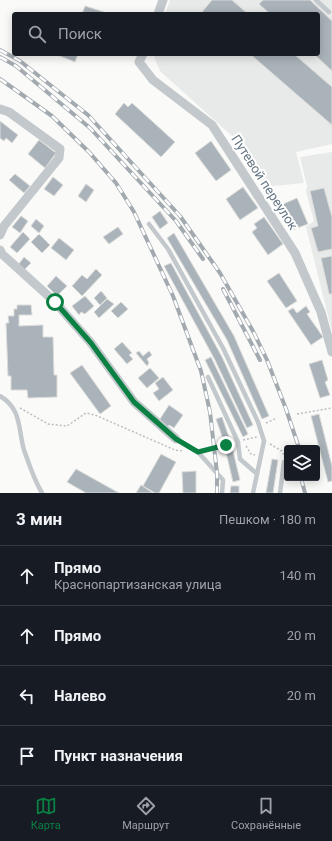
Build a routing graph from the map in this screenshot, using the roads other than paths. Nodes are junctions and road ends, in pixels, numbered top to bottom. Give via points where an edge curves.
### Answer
1 (163, 0) edge
2 (316, 0) edge
3 (159, 12) edge
4 (329, 12) dead end
5 (141, 56) edge
6 (0, 109) edge
7 (149, 224) dead end
8 (0, 235) edge
9 (0, 250) edge
10 (332, 352) edge
11 (208, 377) dead end
12 (0, 396) edge
13 (176, 439) joint
14 (284, 462) dead end
15 (257, 474) junction
16 (42, 493) edge
17 (222, 493) edge
18 (253, 493) edge
19 (280, 493) edge

1 - 3 street
2 - 4 lane
5 - 10 street, Путевой переулок via 139,62 153,80 212,125 296,253 320,312
6 - 8 street via 9,112 60,149 59,158 4,226
7 - 15 lane via 183,275 223,348 260,425 264,438
9 - 13 street via 55,302 91,343 134,402
11 - 15 lane via 238,442 240,459
12 - 16 lane via 6,399 18,416 24,450
13 - 17 lane via 198,452 223,480
14 - 19 lane
15 - 18 lane

